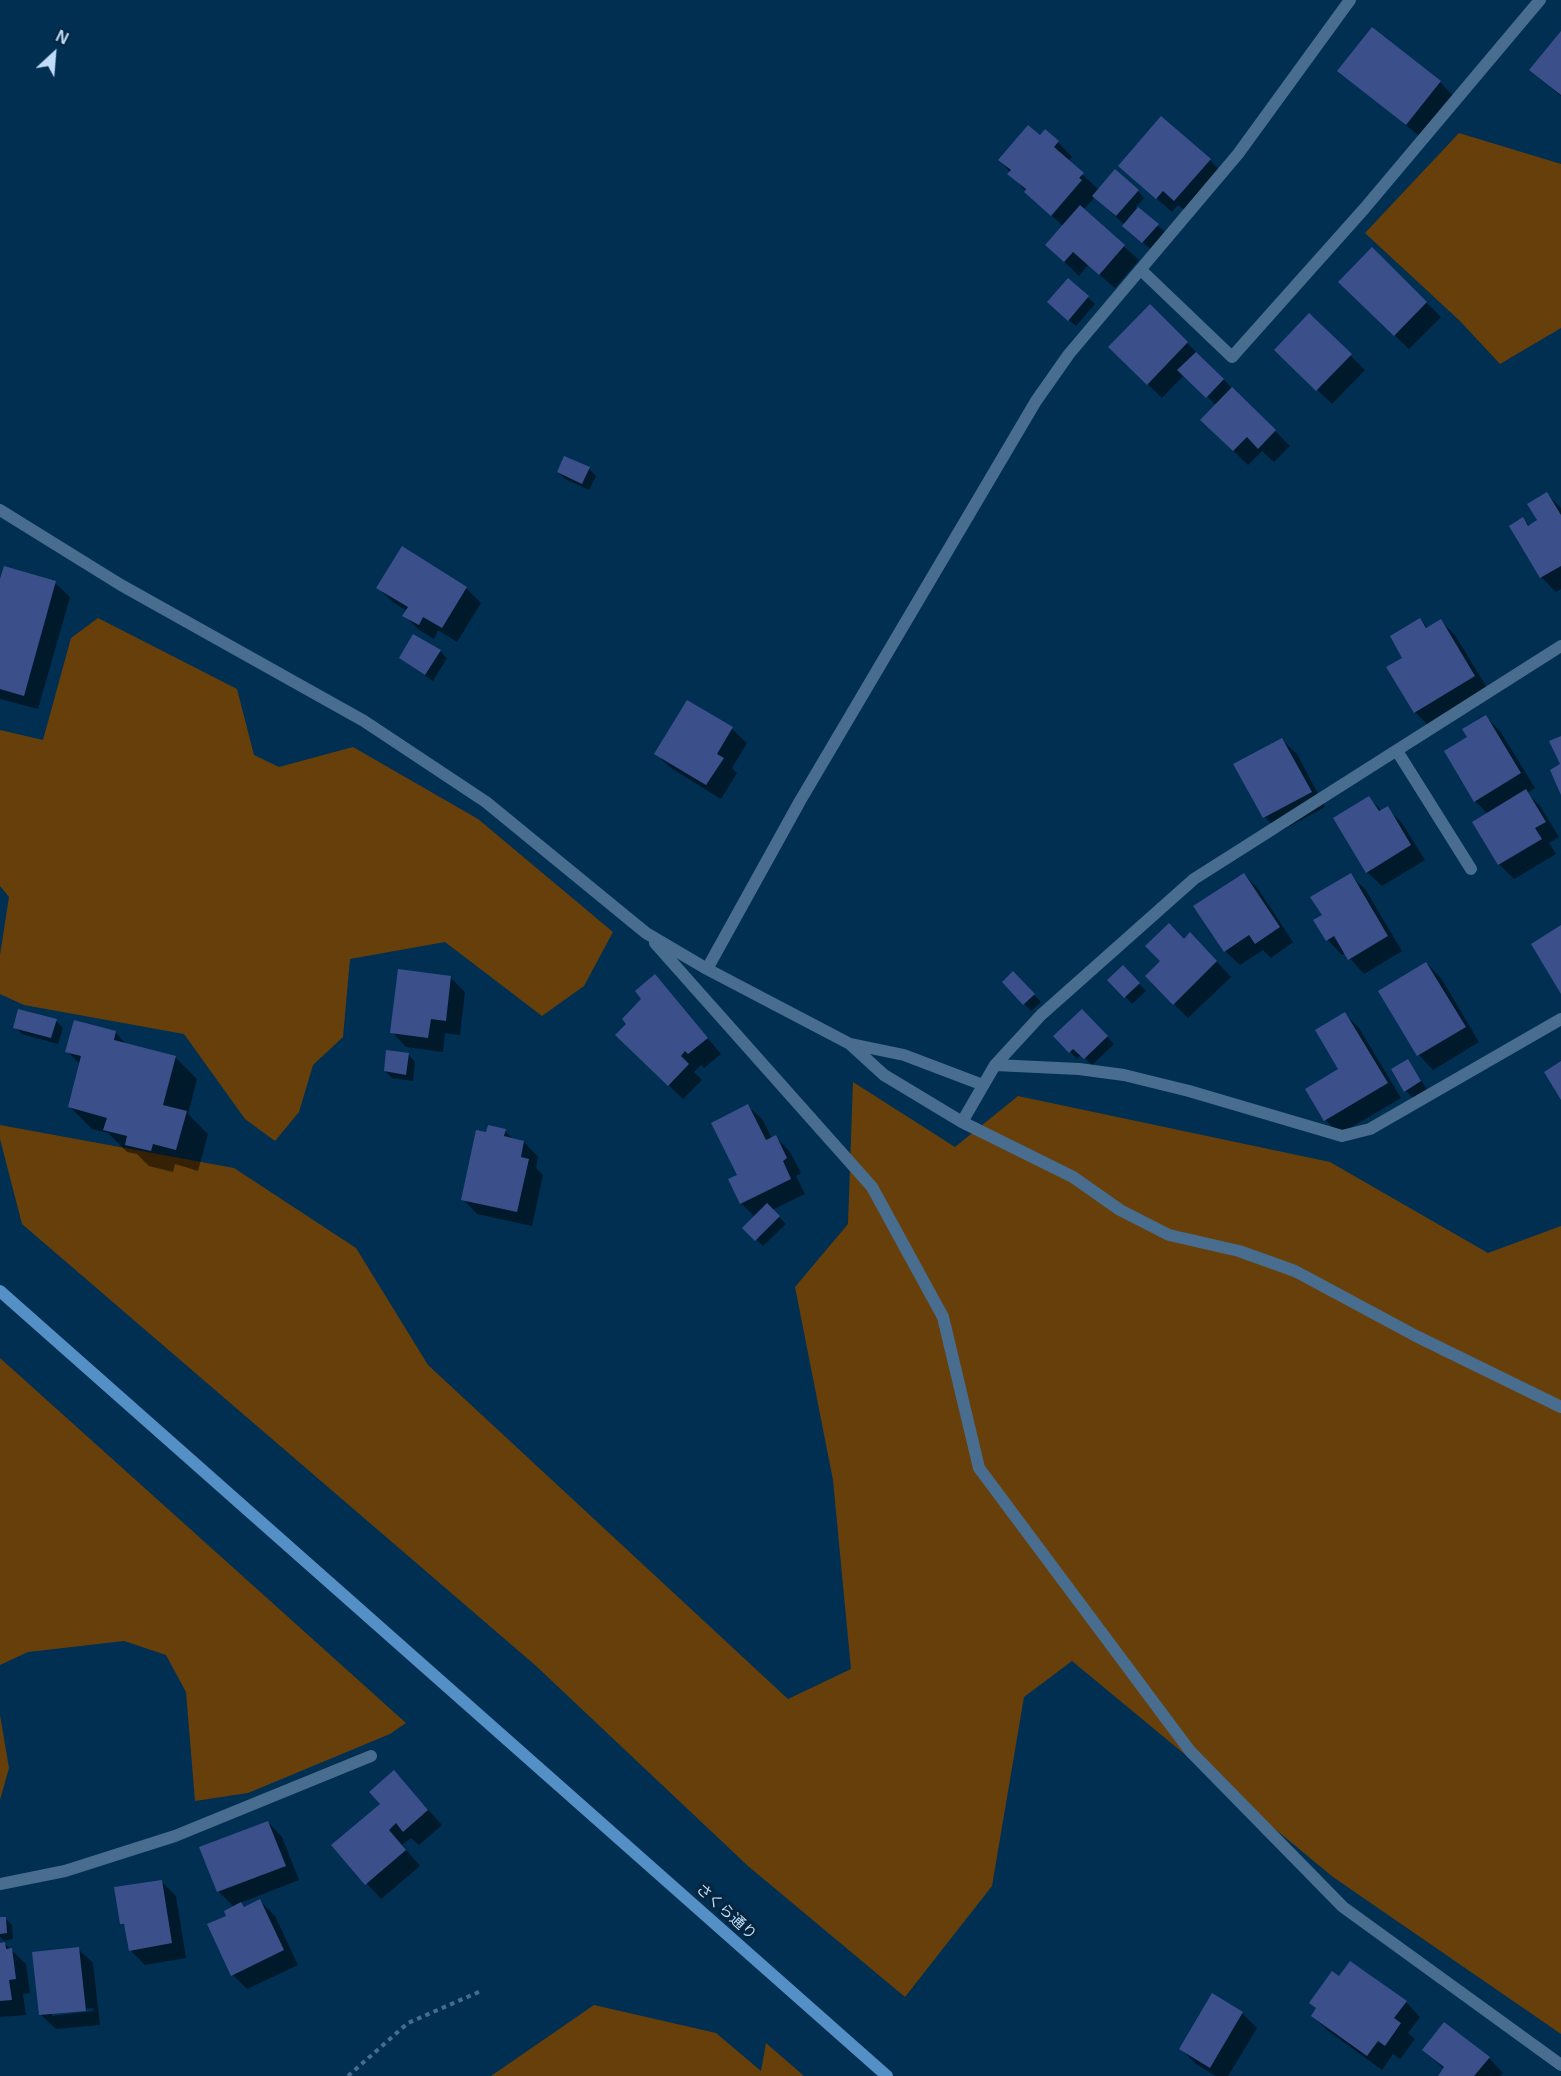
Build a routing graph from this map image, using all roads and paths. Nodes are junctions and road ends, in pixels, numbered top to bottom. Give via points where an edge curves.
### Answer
1 (1350, 0) edge
2 (1539, 0) edge
3 (1141, 270) junction
4 (0, 510) edge
5 (1561, 646) edge
6 (1397, 752) junction
7 (1471, 869) dead end
8 (646, 933) junction
9 (707, 969) junction
10 (1561, 1019) edge
11 (850, 1044) junction
12 (995, 1065) junction
13 (983, 1085) junction
14 (962, 1122) junction
15 (0, 1291) edge
16 (1561, 1407) edge
17 (371, 1756) dead end
18 (0, 1884) edge
19 (481, 1990) dead end
20 (1561, 2064) edge
21 (348, 2076) edge
22 (887, 2076) edge

1 - 3 street via 1238,154
2 - 3 street via 1364,209 1232,357
3 - 9 street via 1069,354 1036,401 800,801
4 - 8 street via 121,585 373,727 486,802
5 - 6 street
6 - 7 street
6 - 12 street via 1194,879 1041,1015
8 - 9 street
8 - 20 street via 872,1187 943,1317 979,1468 1190,1751 1343,1907
9 - 11 street
10 - 12 street via 1370,1129 1342,1136 1124,1075
11 - 13 street via 904,1055
11 - 14 street via 884,1075
12 - 13 street
13 - 14 street
14 - 16 street via 1073,1177 1120,1210 1169,1235 1239,1251 1295,1271
15 - 22 street, さくら通り
17 - 18 street via 176,1836 65,1871
19 - 21 path via 408,2023

